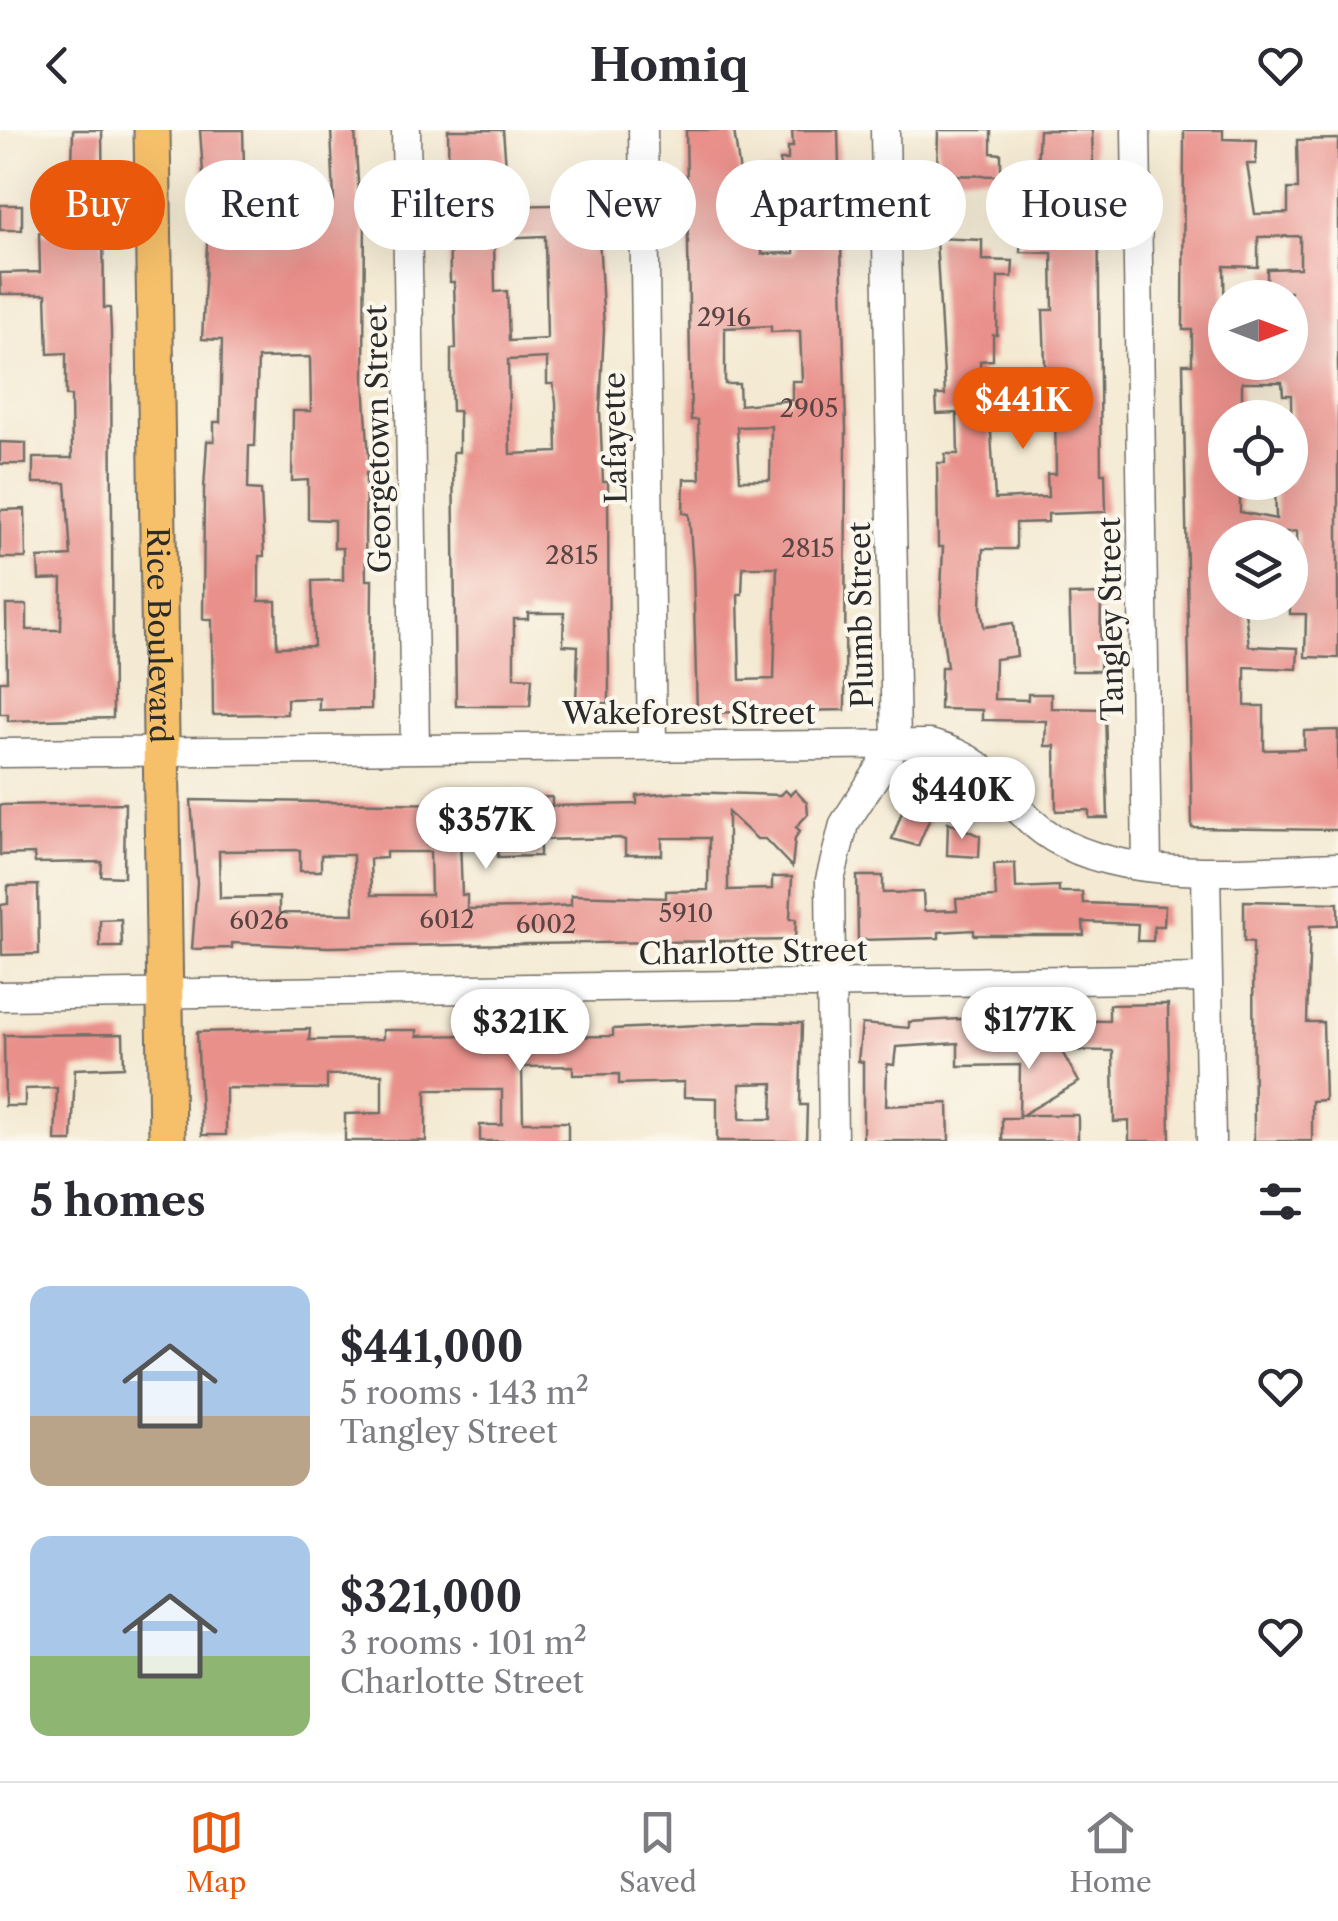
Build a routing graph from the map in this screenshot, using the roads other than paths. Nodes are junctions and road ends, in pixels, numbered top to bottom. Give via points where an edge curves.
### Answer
1 (152, 130) edge
2 (406, 130) edge
3 (643, 130) edge
4 (885, 130) edge
5 (1136, 130) edge
6 (896, 744) junction
7 (652, 745) junction
8 (415, 748) junction
9 (161, 751) junction
10 (0, 753) edge
11 (1148, 866) junction
12 (1338, 867) edge
13 (1206, 870) junction
14 (1208, 978) junction
15 (831, 984) junction
16 (164, 993) junction
17 (0, 996) edge
18 (167, 1141) edge
19 (833, 1141) edge
20 (1211, 1141) edge

1 - 9 main road, Rice Boulevard
2 - 8 street, Georgetown Street
3 - 7 street, Lafayette
4 - 6 street, Plumb Street
5 - 11 street, Tangley Street
6 - 7 street, Wakeforest Street
6 - 11 street, Wakeforest Street via 960,752 980,763 1057,840 1080,852
6 - 15 street, Plumb Street via 858,800 835,850
7 - 8 street, Wakeforest Street
8 - 9 street, Wakeforest Street
9 - 10 street, Wakeforest Street
9 - 16 main road, Rice Boulevard
11 - 13 street, Wakeforest Street
12 - 13 street, Wakeforest Street
13 - 14 street
14 - 15 street, Charlotte Street
14 - 20 street
15 - 16 street, Charlotte Street
15 - 19 street, Plumb Street
16 - 17 street, Charlotte Street
16 - 18 main road, Rice Boulevard

